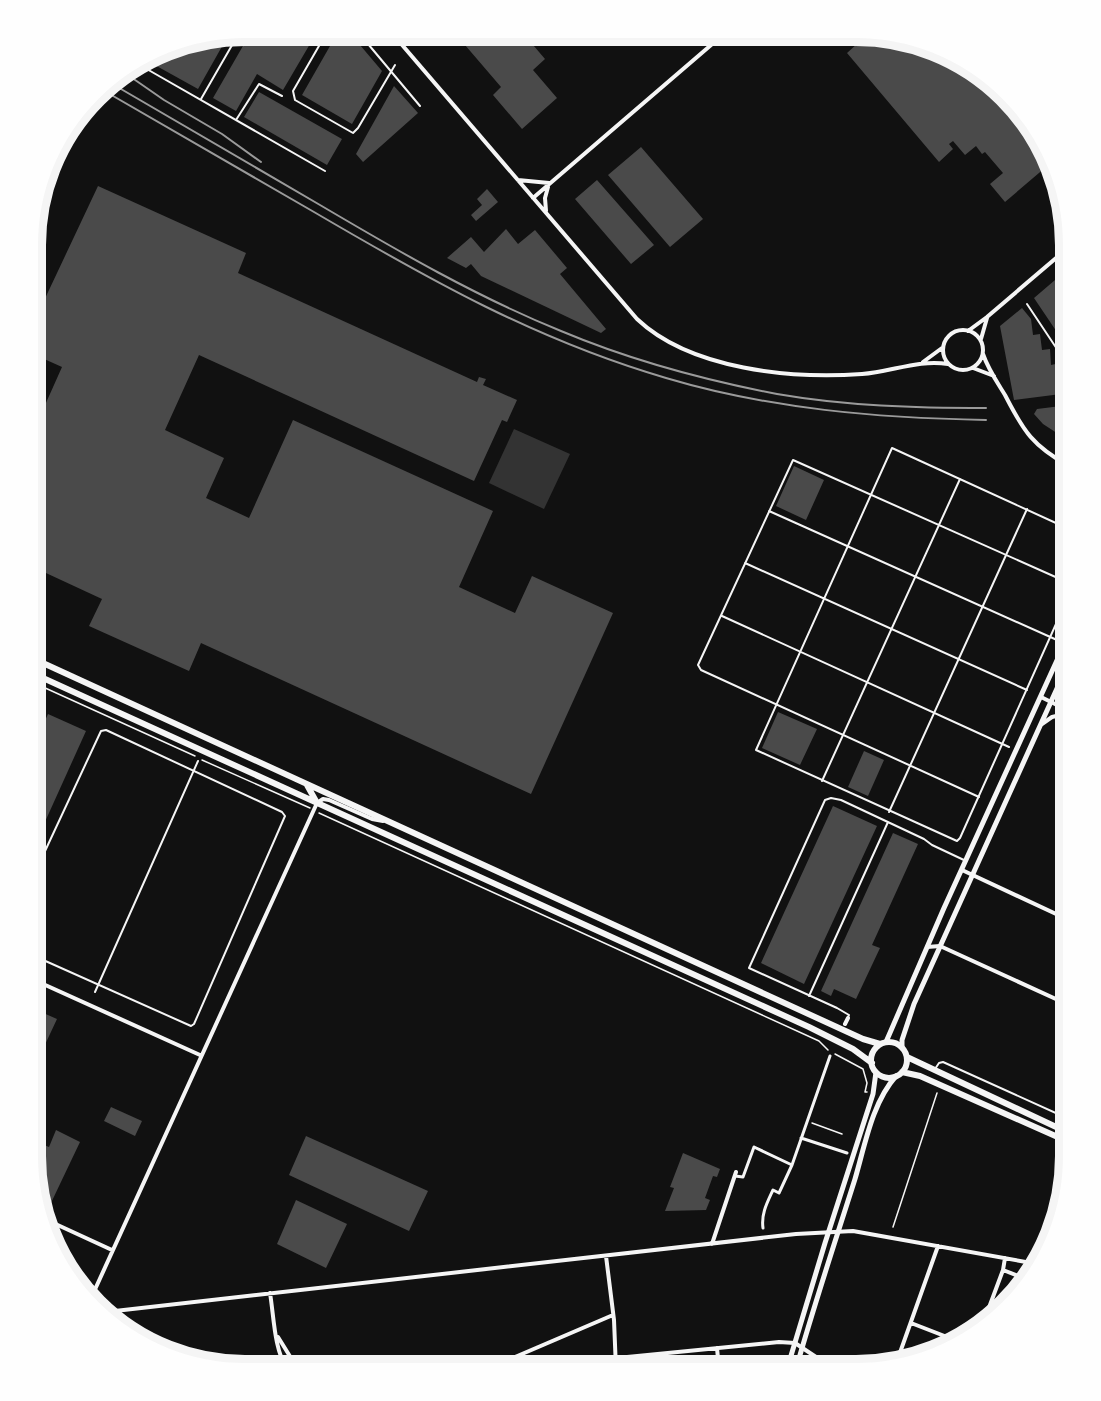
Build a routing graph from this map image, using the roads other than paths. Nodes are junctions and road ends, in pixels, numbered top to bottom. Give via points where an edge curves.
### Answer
1 (321, 42) edge
2 (366, 42) edge
3 (400, 42) edge
4 (714, 42) edge
5 (233, 43) edge
6 (395, 65) dead end
7 (145, 68) edge
8 (391, 71) junction
9 (282, 96) dead end
10 (201, 99) junction
11 (420, 106) dead end
12 (236, 120) junction
13 (325, 171) dead end
14 (517, 180) junction
15 (550, 183) junction
16 (533, 198) junction
17 (546, 214) junction
18 (1059, 256) edge
19 (1027, 304) dead end
20 (987, 317) junction
21 (969, 331) junction
22 (980, 340) junction
23 (942, 348) junction
24 (1059, 351) edge
25 (983, 354) junction
26 (923, 362) junction
27 (948, 364) junction
28 (973, 368) junction
29 (994, 376) junction
30 (1059, 460) edge
31 (960, 479) junction
32 (872, 494) junction
33 (1027, 509) junction
34 (769, 510) junction
35 (1059, 524) edge
36 (939, 525) junction
37 (848, 546) junction
38 (1006, 555) junction
39 (745, 563) junction
40 (916, 577) junction
41 (1059, 579) edge
42 (825, 599) junction
43 (982, 607) junction
44 (721, 616) junction
45 (1059, 618) edge
46 (892, 629) junction
47 (1050, 638) junction
48 (1057, 640) dead end
49 (801, 652) junction
50 (958, 659) junction
51 (1059, 661) edge
52 (42, 662) edge
53 (42, 678) edge
54 (867, 682) junction
55 (1059, 685) edge
56 (1026, 690) junction
57 (1041, 697) junction
58 (1051, 702) junction
59 (776, 704) junction
60 (1059, 706) edge
61 (934, 713) junction
62 (1059, 715) edge
63 (1040, 727) junction
64 (844, 735) junction
65 (1002, 744) junction
66 (1009, 747) dead end
67 (1017, 751) junction
68 (1026, 755) junction
69 (198, 761) dead end
70 (910, 765) junction
71 (194, 771) junction
72 (822, 781) junction
73 (306, 783) junction
74 (979, 797) junction
75 (317, 803) junction
76 (889, 812) junction
77 (888, 822) junction
78 (395, 824) junction
79 (42, 858) edge
80 (966, 861) junction
81 (962, 870) junction
82 (972, 874) junction
83 (1059, 915) edge
84 (939, 946) junction
85 (927, 947) junction
86 (42, 960) edge
87 (42, 984) edge
88 (98, 985) junction
89 (95, 992) dead end
90 (809, 996) junction
91 (1059, 1000) edge
92 (848, 1018) joint
93 (845, 1024) dead end
94 (883, 1043) junction
95 (902, 1048) junction
96 (200, 1055) junction
97 (830, 1056) dead end
98 (906, 1057) junction
99 (872, 1063) junction
100 (876, 1071) junction
101 (934, 1071) junction
102 (902, 1072) junction
103 (896, 1076) junction
104 (1059, 1114) edge
105 (1059, 1128) edge
106 (801, 1138) junction
107 (1059, 1138) edge
108 (847, 1154) dead end
109 (792, 1165) junction
110 (735, 1174) joint
111 (54, 1223) edge
112 (763, 1228) dead end
113 (828, 1232) junction
114 (837, 1232) junction
115 (712, 1244) junction
116 (938, 1246) junction
117 (112, 1250) junction
118 (606, 1256) junction
119 (1005, 1258) junction
120 (1029, 1263) edge
121 (1003, 1270) junction
122 (1018, 1278) edge
123 (94, 1291) edge
124 (270, 1293) junction
125 (989, 1308) edge
126 (114, 1311) edge
127 (613, 1314) junction
128 (911, 1323) junction
129 (277, 1336) junction
130 (947, 1337) edge
131 (795, 1343) junction
132 (717, 1348) junction
133 (802, 1348) junction
134 (900, 1354) edge
135 (648, 1356) junction
136 (617, 1358) joint
137 (282, 1359) edge
138 (292, 1359) edge
139 (512, 1359) edge
140 (648, 1359) edge
141 (718, 1359) edge
142 (791, 1359) edge
143 (799, 1359) edge
144 (819, 1359) edge

1 - 8 lane via 292,91 295,99 353,133
2 - 8 lane
3 - 14 street
4 - 15 street
5 - 10 lane
6 - 8 lane
7 - 10 lane
8 - 11 lane
9 - 12 lane via 259,84
10 - 12 lane
12 - 13 lane
14 - 15 street
14 - 16 street
15 - 16 street
15 - 17 street via 545,198
16 - 17 street
17 - 26 street via 637,319 656,335 684,349 735,365 798,374 863,374
18 - 20 street
19 - 24 lane
20 - 21 street
20 - 22 street
21 - 22 street
21 - 23 street via 954,332
22 - 25 street
23 - 26 street
23 - 27 street
25 - 28 street
25 - 29 street
26 - 27 street
27 - 28 street via 958,370
28 - 29 street
29 - 30 street via 1025,432
31 - 32 lane via 892,448
31 - 33 lane
31 - 36 lane
32 - 34 lane via 793,460
32 - 36 lane
32 - 37 lane
33 - 35 lane
33 - 38 lane
34 - 37 lane
34 - 39 lane
36 - 38 lane
36 - 40 lane
37 - 40 lane
37 - 42 lane
38 - 41 lane
38 - 43 lane
39 - 42 lane
39 - 44 lane
40 - 43 lane
40 - 46 lane
42 - 46 lane
42 - 49 lane
43 - 47 lane
43 - 50 lane
44 - 49 lane
44 - 59 lane via 699,668
45 - 47 lane
46 - 50 lane
46 - 54 lane
47 - 48 lane
47 - 56 lane
49 - 54 lane
49 - 59 lane
50 - 56 lane
50 - 61 lane
51 - 57 main road
52 - 73 highway
53 - 75 highway
54 - 61 lane
54 - 64 lane
55 - 58 main road
56 - 65 lane
57 - 58 street
57 - 67 main road
58 - 60 street
58 - 63 main road
59 - 64 lane
59 - 72 lane via 756,750
61 - 65 lane
61 - 70 lane
62 - 63 street
63 - 68 main road
64 - 70 lane
64 - 72 lane
65 - 66 lane
65 - 74 lane
67 - 68 street
67 - 80 main road
68 - 82 main road
69 - 71 lane
70 - 74 lane
70 - 76 lane
71 - 79 lane via 101,731
71 - 88 lane
71 - 88 lane via 285,816 194,1024 188,1026
72 - 76 lane
73 - 75 highway
73 - 78 highway
74 - 76 lane via 957,841
75 - 78 street via 329,800 372,819
75 - 96 street
75 - 99 highway via 809,1027 853,1048
77 - 80 lane
77 - 90 lane
77 - 90 lane via 841,800 825,800 749,969
78 - 94 highway via 859,1037
80 - 81 main road
81 - 82 street
81 - 85 main road
82 - 83 street
82 - 84 main road
84 - 85 street
84 - 91 street
84 - 95 main road via 914,1004
85 - 94 main road
86 - 88 lane
87 - 96 street
88 - 89 lane
90 - 92 lane via 837,1008
92 - 93 street
94 - 95 highway
94 - 99 highway via 873,1053
95 - 98 highway
96 - 117 street
97 - 106 street
98 - 101 highway
98 - 102 highway
99 - 100 highway
100 - 103 highway via 885,1077
100 - 113 main road via 873,1094
101 - 104 lane via 943,1062
101 - 105 highway
102 - 103 highway
102 - 107 highway via 920,1076
103 - 114 main road via 880,1101
106 - 108 street
106 - 109 street
109 - 110 street via 754,1147 743,1177
109 - 112 street via 779,1193 773,1190 766,1205
110 - 115 street
111 - 117 street
113 - 114 street
113 - 115 street
113 - 131 main road
114 - 116 street via 854,1231
114 - 133 main road
115 - 118 street
116 - 119 street
116 - 128 street
117 - 123 street
118 - 124 street
118 - 127 street
119 - 120 street
119 - 121 street
121 - 122 street
121 - 125 street
124 - 126 street
124 - 129 street
127 - 136 street
127 - 139 street
128 - 130 street
128 - 134 street
129 - 137 street
129 - 138 street
131 - 132 street
131 - 133 street
131 - 142 main road
132 - 135 street
132 - 141 street
133 - 143 main road
133 - 144 street
135 - 136 street
135 - 140 street

